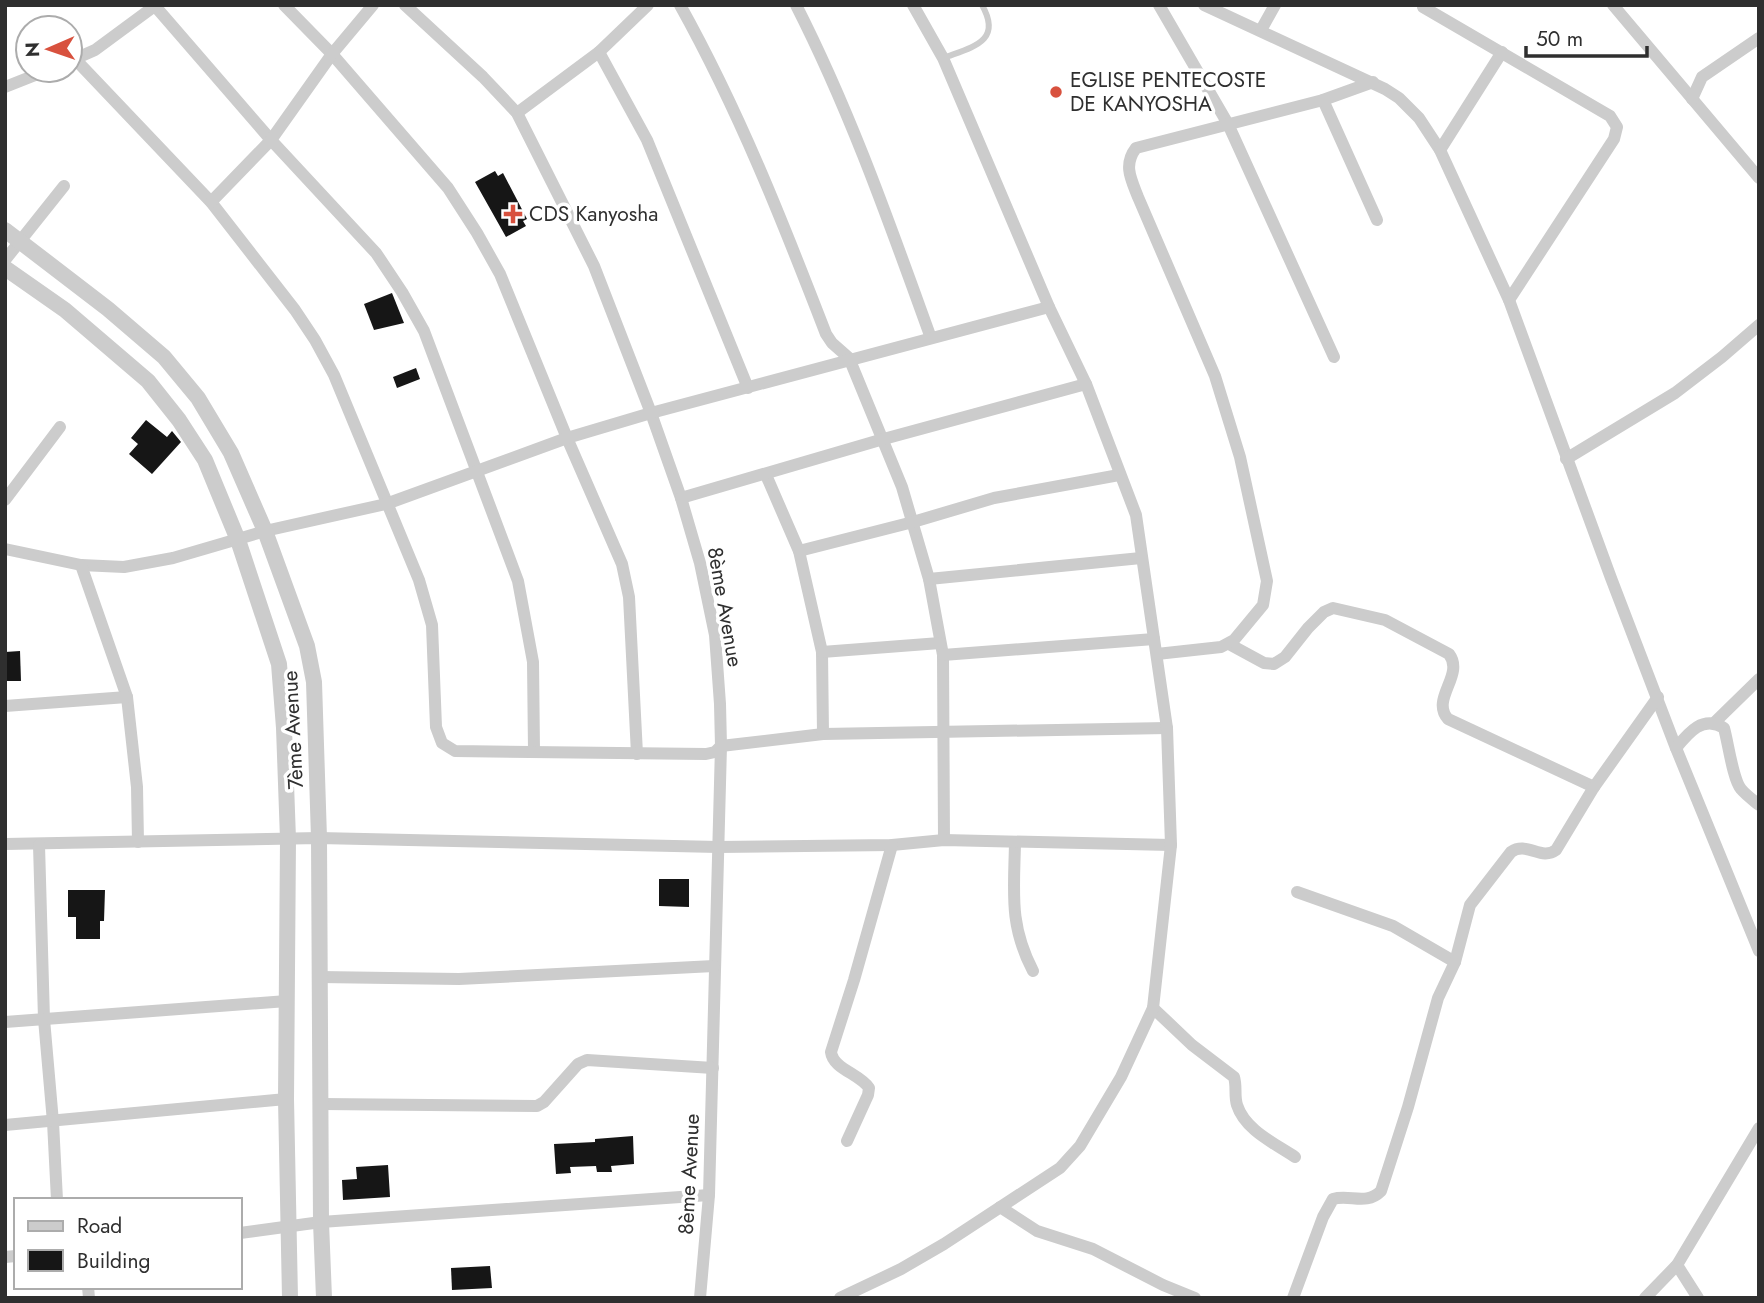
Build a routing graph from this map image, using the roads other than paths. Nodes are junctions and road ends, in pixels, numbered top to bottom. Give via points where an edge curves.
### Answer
1 (155, 5) edge
2 (284, 5) edge
3 (373, 5) edge
4 (405, 5) edge
5 (648, 5) edge
6 (680, 5) edge
7 (796, 5) edge
8 (913, 5) edge
9 (982, 5) edge
10 (1159, 5) edge
11 (1204, 5) edge
12 (1275, 5) edge
13 (1613, 5) edge
14 (1423, 7) edge
15 (1261, 30) junction
16 (1759, 38) edge
17 (599, 52) junction
18 (1502, 52) junction
19 (332, 54) junction
20 (84, 55) edge
21 (943, 58) junction
22 (84, 71) edge
23 (1373, 82) junction
24 (1692, 99) junction
25 (1323, 100) junction
26 (517, 113) junction
27 (1228, 124) junction
28 (271, 140) junction
29 (1440, 150) junction
30 (1759, 178) edge
31 (64, 186) dead end
32 (211, 202) junction
33 (1377, 220) dead end
34 (5, 230) edge
35 (19, 240) junction
36 (5, 260) edge
37 (5, 268) edge
38 (1509, 300) junction
39 (1049, 307) junction
40 (1759, 325) edge
41 (931, 338) junction
42 (1334, 357) dead end
43 (849, 358) junction
44 (1086, 384) junction
45 (748, 388) junction
46 (650, 413) junction
47 (60, 427) dead end
48 (567, 438) junction
49 (880, 440) junction
50 (1566, 459) junction
51 (476, 470) junction
52 (1119, 474) junction
53 (766, 475) junction
54 (681, 498) junction
55 (5, 500) edge
56 (386, 504) junction
57 (913, 522) junction
58 (265, 531) junction
59 (238, 540) junction
60 (5, 550) edge
61 (799, 551) junction
62 (1141, 558) junction
63 (81, 565) junction
64 (929, 579) junction
65 (1154, 639) junction
66 (1229, 644) junction
67 (942, 649) junction
68 (822, 652) junction
69 (1157, 654) junction
70 (1759, 679) edge
71 (127, 697) junction
72 (1658, 697) junction
73 (5, 706) edge
74 (1715, 722) junction
75 (1167, 728) junction
76 (823, 734) junction
77 (945, 734) junction
78 (720, 746) junction
79 (1676, 748) junction
80 (534, 751) junction
81 (637, 754) junction
82 (1594, 787) junction
83 (1759, 805) edge
84 (319, 838) junction
85 (288, 839) junction
86 (944, 840) junction
87 (138, 842) junction
88 (1016, 843) junction
89 (5, 844) edge
90 (39, 845) junction
91 (891, 845) junction
92 (1171, 845) junction
93 (718, 847) junction
94 (1297, 892) dead end
95 (1759, 951) edge
96 (1455, 962) junction
97 (714, 966) junction
98 (1032, 971) dead end
99 (320, 977) junction
100 (287, 1001) junction
101 (1153, 1008) junction
102 (44, 1019) junction
103 (5, 1022) edge
104 (713, 1068) junction
105 (286, 1099) junction
106 (322, 1104) junction
107 (53, 1122) junction
108 (5, 1125) edge
109 (1759, 1128) edge
110 (847, 1141) dead end
111 (1295, 1157) dead end
112 (709, 1195) junction
113 (57, 1198) edge
114 (1000, 1207) junction
115 (321, 1223) junction
116 (288, 1228) junction
117 (242, 1233) edge
118 (1677, 1265) junction
119 (290, 1298) edge
120 (324, 1298) edge
121 (700, 1298) edge
122 (839, 1298) edge
123 (1195, 1298) edge
124 (1293, 1298) edge
125 (1645, 1298) edge
126 (1698, 1298) edge

1 - 20 street
1 - 28 street
2 - 19 street
3 - 19 street
4 - 26 street, 8ème Avenue
5 - 17 street
6 - 43 street via 740,120 826,334
7 - 41 street via 867,162
8 - 21 street
9 - 21 lane via 990,19 986,38
10 - 27 street
11 - 15 street
12 - 15 street
13 - 24 street
14 - 18 street
15 - 23 street
16 - 24 street via 1702,77
17 - 26 street
17 - 45 street via 647,139
18 - 29 street
18 - 38 street via 1610,116 1617,127 1614,139
19 - 28 street
19 - 48 street via 447,188 477,233 500,275
21 - 39 street
22 - 32 street
23 - 25 street
23 - 29 street via 1419,118
24 - 30 street
25 - 27 street
25 - 33 street
26 - 46 street, 8ème Avenue via 594,266
27 - 42 street
27 - 66 street via 1136,148 1127,167 1215,376 1240,457 1267,581 1263,606
28 - 32 street
28 - 51 street via 376,253 402,292 424,331
29 - 38 street
31 - 35 street
32 - 56 street via 315,340 334,375
34 - 35 street, 7ème Avenue
35 - 36 street
35 - 58 street, 7ème Avenue via 164,356 198,398 231,453
37 - 59 street, 7ème Avenue via 65,310 148,381 205,460
38 - 50 street
39 - 41 street
39 - 44 street
40 - 50 street via 1675,393
41 - 43 street
43 - 45 street
43 - 49 street
44 - 49 street
44 - 52 street
45 - 46 street
46 - 48 street
46 - 54 street, 8ème Avenue
47 - 55 street
48 - 51 street
48 - 81 street via 626,578
49 - 53 street
49 - 57 street
50 - 72 street
51 - 56 street
51 - 80 street via 518,581 533,663
52 - 57 street via 994,498
52 - 62 street via 1136,515
53 - 54 street
53 - 61 street
54 - 78 street, 8ème Avenue via 715,635
56 - 58 street
56 - 80 street via 419,580 432,625 436,727 442,743 455,751
57 - 61 street
57 - 64 street
58 - 59 street
58 - 84 street, 7ème Avenue via 307,646 314,682
59 - 63 street via 124,567
59 - 85 street, 7ème Avenue via 279,664
60 - 63 street
61 - 68 street
62 - 64 street
62 - 65 street
63 - 71 street
64 - 67 street
65 - 67 street
65 - 69 street
66 - 69 street
66 - 82 street via 1274,664 1333,608 1385,620 1454,660 1442,703 1448,719
67 - 68 street
67 - 77 street
68 - 76 street
69 - 75 street
70 - 74 street
71 - 73 street
71 - 87 street
72 - 79 street
72 - 82 street
74 - 79 street via 1689,731
74 - 83 street via 1724,727 1740,788
75 - 77 street
75 - 92 street
76 - 77 street
76 - 78 street
77 - 86 street
78 - 81 street via 711,754
78 - 93 street, 8ème Avenue
79 - 95 street
80 - 81 street
82 - 96 street via 1551,854 1517,847 1511,852 1470,905
84 - 85 street
84 - 93 street
84 - 99 street, 7ème Avenue
85 - 87 street
85 - 100 street, 7ème Avenue
86 - 88 street
86 - 91 street
87 - 90 street
88 - 92 street
88 - 98 street via 1014,917
89 - 90 street
90 - 102 street
91 - 93 street
91 - 110 street via 831,1052 834,1062 869,1088
92 - 101 street
93 - 97 street, 8ème Avenue
94 - 96 street via 1393,926
96 - 124 street via 1438,998 1381,1191 1364,1200 1333,1199
97 - 99 street via 459,979
97 - 104 street, 8ème Avenue
99 - 106 street, 7ème Avenue
100 - 102 street
100 - 105 street, 7ème Avenue
101 - 111 street via 1234,1077 1236,1100 1245,1121
101 - 114 street via 1121,1077 1080,1146 1060,1168
102 - 103 street
102 - 107 street
104 - 106 street via 587,1060 537,1106
104 - 112 street, 8ème Avenue
105 - 107 street
105 - 116 street, 7ème Avenue
106 - 115 street, 7ème Avenue
107 - 108 street
107 - 113 street
109 - 118 street
112 - 115 street
112 - 121 street, 8ème Avenue
114 - 122 street via 901,1269
114 - 123 street via 1037,1231 1093,1249
115 - 116 street
115 - 120 street, 7ème Avenue
116 - 117 street
116 - 119 street, 7ème Avenue
118 - 125 street
118 - 126 street

